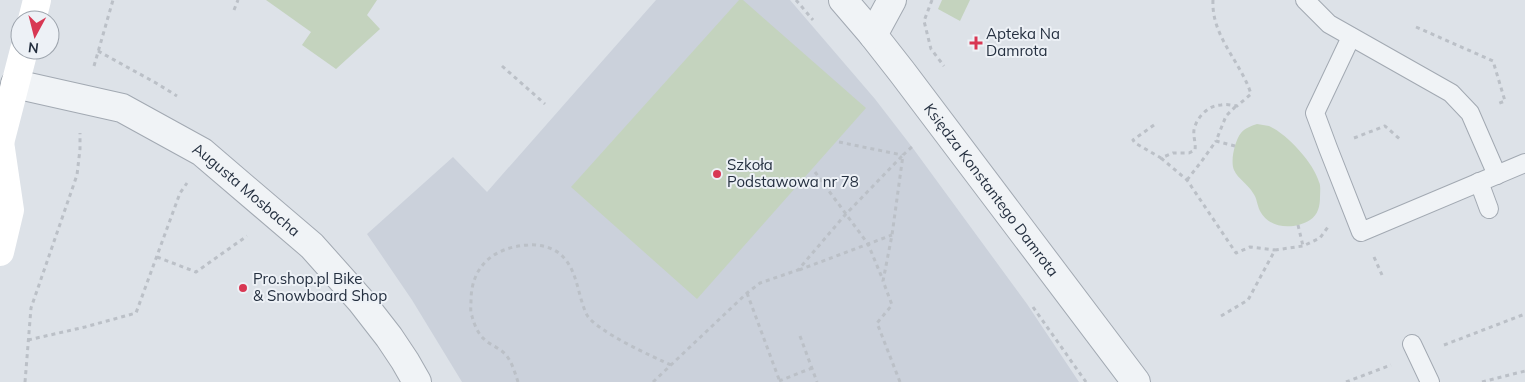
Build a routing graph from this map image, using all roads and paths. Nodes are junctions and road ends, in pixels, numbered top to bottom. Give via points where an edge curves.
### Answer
1 (113, 0) edge
2 (238, 0) edge
3 (843, 0) edge
4 (892, 0) edge
5 (932, 0) edge
6 (1213, 0) edge
7 (1305, 0) edge
8 (234, 10) dead end
9 (1416, 27) dead end
10 (873, 35) junction
11 (1351, 37) junction
12 (932, 49) dead end
13 (21, 60) edge
14 (502, 66) dead end
15 (93, 68) dead end
16 (15, 84) junction
17 (546, 104) dead end
18 (1237, 106) junction
19 (1470, 113) junction
20 (1154, 125) dead end
21 (80, 130) dead end
22 (1216, 141) junction
23 (1402, 141) dead end
24 (0, 142) edge
25 (839, 142) dead end
26 (916, 143) dead end
27 (1235, 146) dead end
28 (1328, 148) junction
29 (903, 155) junction
30 (1161, 158) junction
31 (1525, 163) edge
32 (815, 172) dead end
33 (1496, 175) junction
34 (188, 180) dead end
35 (1187, 180) junction
36 (1479, 182) junction
37 (1352, 206) junction
38 (1489, 209) dead end
39 (845, 214) junction
40 (1298, 225) dead end
41 (251, 233) dead end
42 (892, 235) junction
43 (868, 244) junction
44 (1303, 246) junction
45 (1275, 250) junction
46 (0, 252) edge
47 (156, 257) junction
48 (798, 270) junction
49 (883, 281) junction
50 (747, 294) junction
51 (1221, 316) dead end
52 (800, 336) dead end
53 (28, 340) junction
54 (1412, 344) dead end
55 (671, 365) junction
56 (812, 368) junction
57 (1525, 371) edge
58 (779, 381) edge
59 (25, 382) edge
60 (417, 382) edge
61 (518, 382) edge
62 (653, 382) edge
63 (817, 382) edge
64 (900, 382) edge
65 (1136, 382) edge
66 (1430, 382) edge
67 (1482, 382) edge

1 - 15 path
2 - 8 path
3 - 10 street, Księdza Konstantego Damrota
4 - 10 street
5 - 12 path via 924,21
6 - 18 path via 1215,21 1251,94
7 - 11 lane via 1329,24
9 - 19 path via 1493,61 1505,100
10 - 65 street, Księdza Konstantego Damrota
11 - 19 lane via 1451,93
11 - 28 lane via 1315,113
13 - 16 main road
14 - 17 path
16 - 24 main road
16 - 60 street, Augusta Mosbacha via 122,108 202,152 312,246 389,337
18 - 22 path via 1226,116
18 - 30 path via 1219,104 1208,110 1195,125 1195,150
19 - 33 lane
20 - 30 path via 1133,140
21 - 53 path via 77,176 31,308
22 - 27 path
22 - 35 path
23 - 28 path via 1386,126
24 - 46 main road via 10,210
25 - 29 path
26 - 29 path
28 - 37 lane
29 - 39 path
29 - 42 path
30 - 35 path
31 - 33 lane
32 - 39 path
33 - 36 lane
34 - 47 path
35 - 45 path via 1236,253 1250,247
36 - 37 lane via 1362,232
36 - 38 lane
37 - 44 path via 1338,211 1320,238
39 - 43 path
39 - 48 path
40 - 44 path
41 - 47 path via 196,272
42 - 43 path
42 - 49 path
43 - 48 path
43 - 49 path
44 - 45 path
45 - 51 path via 1248,300
47 - 53 path via 136,313
48 - 50 path via 760,283
49 - 64 path via 892,305 877,322
50 - 55 path
50 - 58 path
52 - 56 path
53 - 59 path
54 - 66 lane
55 - 61 path via 598,327 588,317 575,276 560,253 536,244 518,245 494,255 475,275 471,288 471,314 484,339 505,354
55 - 62 path
56 - 58 path
56 - 63 path
57 - 67 path

